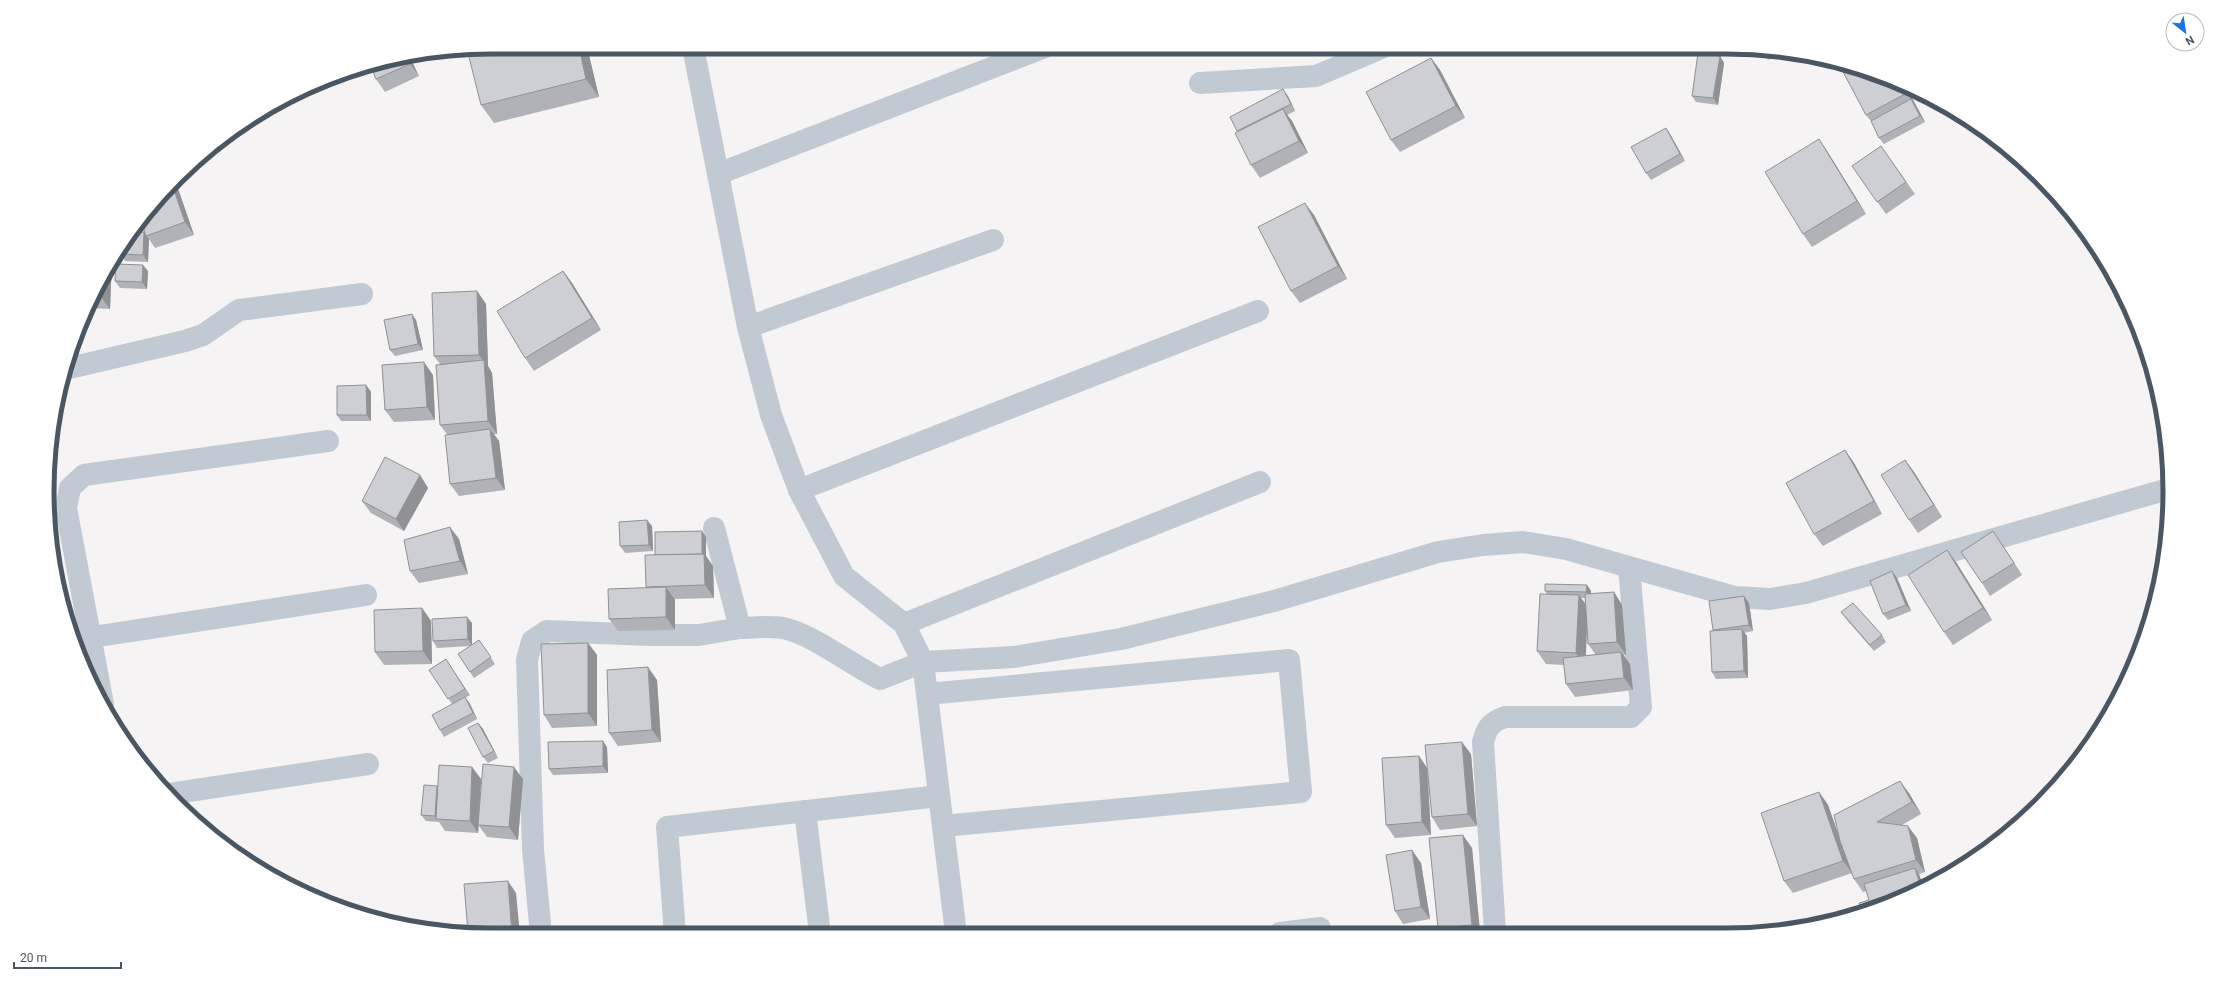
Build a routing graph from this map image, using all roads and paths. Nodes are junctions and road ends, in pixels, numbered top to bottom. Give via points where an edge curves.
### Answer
1 (694, 54) edge
2 (1028, 54) edge
3 (1368, 54) edge
4 (1200, 83) dead end
5 (718, 174) junction
6 (993, 240) dead end
7 (362, 294) dead end
8 (1258, 311) dead end
9 (748, 327) junction
10 (72, 367) edge
11 (328, 441) dead end
12 (1260, 482) dead end
13 (799, 490) junction
14 (2163, 490) edge
15 (714, 528) dead end
16 (1629, 567) junction
17 (366, 595) dead end
18 (904, 624) junction
19 (740, 628) junction
20 (81, 639) edge
21 (89, 662) edge
22 (923, 662) junction
23 (927, 694) junction
24 (368, 764) dead end
25 (175, 793) edge
26 (939, 796) junction
27 (805, 811) junction
28 (943, 826) junction
29 (540, 928) edge
30 (675, 928) edge
31 (819, 928) edge
32 (955, 928) edge
33 (1495, 928) edge

1 - 5 street
2 - 5 street
3 - 4 street via 1316,76
5 - 9 street
6 - 9 street
7 - 10 street via 239,310 203,335 186,341
8 - 13 street
9 - 13 street via 771,415
11 - 20 street via 84,475 70,488 66,508
12 - 18 street
13 - 18 street via 844,576
14 - 16 street via 1806,593 1770,599 1735,597
15 - 19 street
16 - 22 street via 1566,549 1524,542 1483,545 1438,552 1274,601 1121,640 1014,656
16 - 33 street via 1641,707 1637,712 1631,717 1505,717 1492,722 1486,730 1483,742
17 - 20 street
18 - 22 street
19 - 22 street via 785,628 806,635 880,679
19 - 29 street via 699,635 547,631 532,640 527,660 533,849
20 - 21 street
22 - 23 street
23 - 26 street
23 - 28 street via 1289,660 1301,792
24 - 25 street
26 - 27 street
26 - 28 street
27 - 30 street via 667,827
27 - 31 street
28 - 32 street

